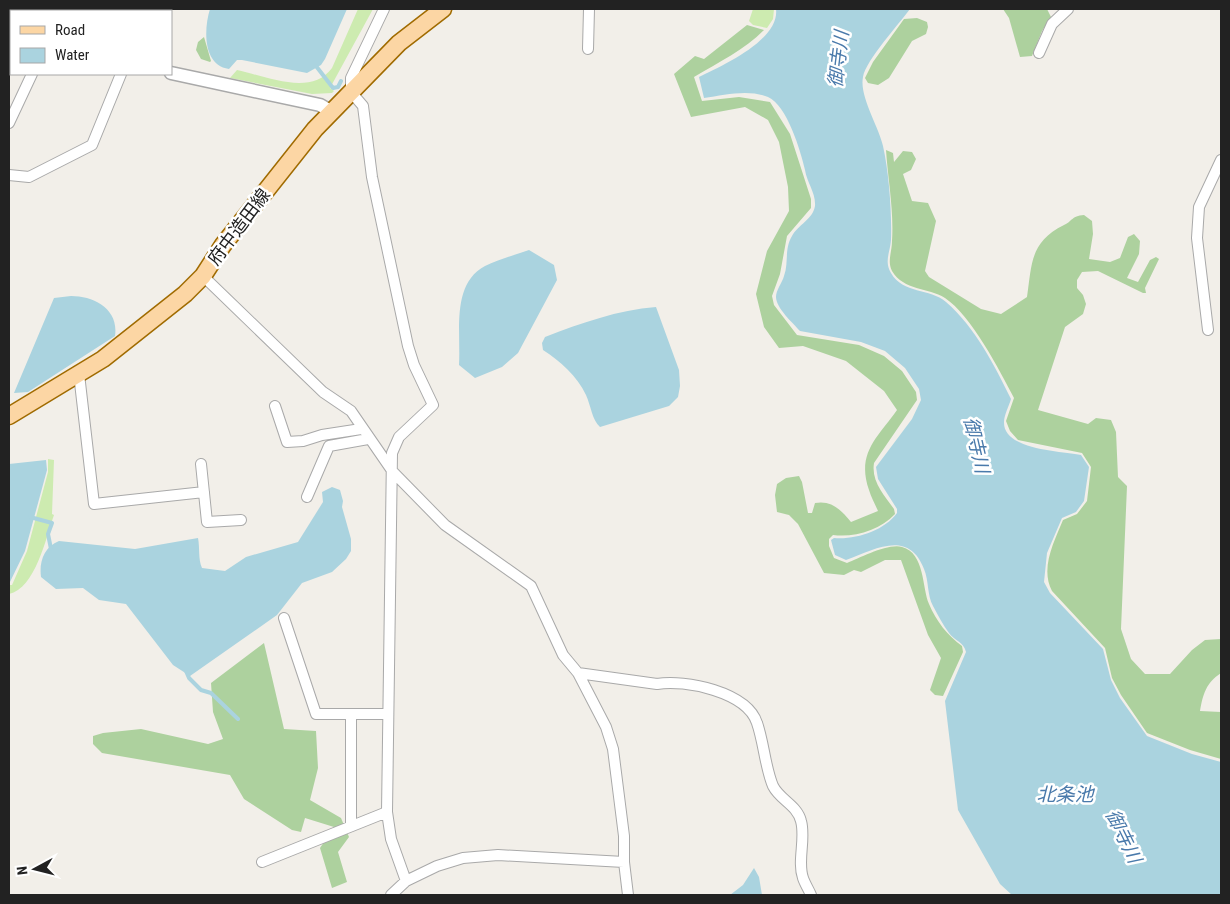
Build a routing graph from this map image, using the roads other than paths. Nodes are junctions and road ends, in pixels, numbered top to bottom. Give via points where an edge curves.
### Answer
1 (384, 9) edge
2 (590, 9) edge
3 (1068, 9) edge
4 (436, 11) edge
5 (588, 48) dead end
6 (1039, 53) dead end
7 (172, 73) edge
8 (32, 75) edge
9 (121, 75) edge
10 (351, 92) junction
11 (332, 112) junction
12 (9, 122) edge
13 (1221, 160) edge
14 (9, 175) edge
15 (203, 276) junction
16 (1208, 330) dead end
17 (79, 374) junction
18 (276, 406) dead end
19 (9, 416) edge
20 (361, 430) junction
21 (368, 439) junction
22 (201, 464) dead end
23 (393, 472) junction
24 (204, 492) junction
25 (307, 498) dead end
26 (241, 520) dead end
27 (284, 618) dead end
28 (578, 673) junction
29 (351, 714) junction
30 (388, 714) junction
31 (387, 812) junction
32 (351, 826) junction
33 (262, 862) dead end
34 (624, 862) junction
35 (406, 881) junction
36 (391, 895) edge
37 (628, 895) edge
38 (811, 895) edge

1 - 10 street via 351,78
2 - 5 street
3 - 6 street via 1052,24
4 - 10 main road, 府中造田線
7 - 11 street via 320,105
8 - 12 street
9 - 14 street via 92,145 29,176
10 - 11 main road, 府中造田線
10 - 23 street via 363,106 372,177 408,346 433,405 399,437 392,453
11 - 15 main road, 府中造田線 via 222,245
13 - 16 street via 1198,207 1196,238
15 - 17 main road, 府中造田線 via 140,332
15 - 20 street via 323,392 351,411
17 - 19 main road, 府中造田線
17 - 24 street via 94,504
18 - 20 street via 287,442 303,442 322,435
20 - 21 street
21 - 23 street
21 - 25 street via 329,446
22 - 24 street
23 - 28 street via 445,525 532,586 563,655
23 - 30 street
24 - 26 street via 207,522
27 - 29 street via 316,714
28 - 34 street via 606,727 613,749 624,836
28 - 38 street via 702,687 719,691 740,703 757,720 774,787 798,811 802,823 802,877
29 - 30 street
29 - 32 street
30 - 31 street
31 - 32 street
31 - 35 street via 391,839
32 - 33 street
34 - 35 street via 498,855 463,858
34 - 37 street
35 - 36 street

